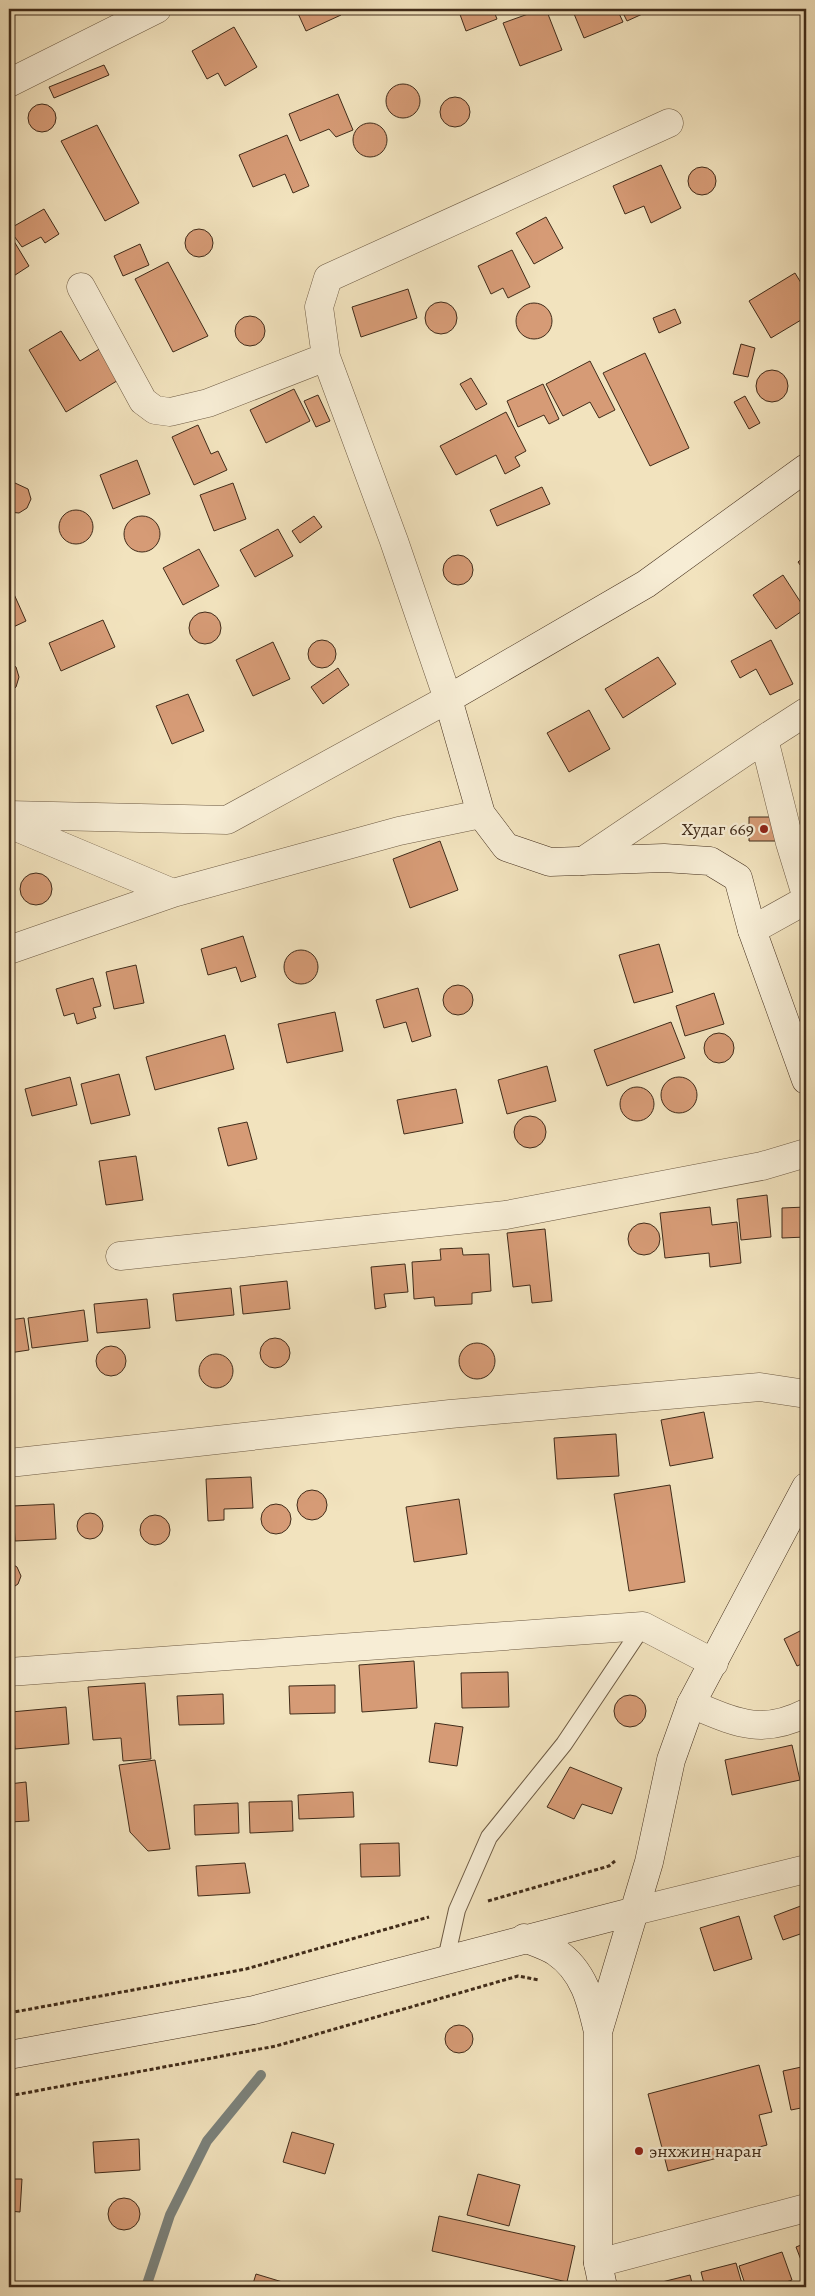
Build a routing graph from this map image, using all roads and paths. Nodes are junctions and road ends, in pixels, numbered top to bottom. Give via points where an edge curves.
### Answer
1 (157, 9) edge
2 (130, 15) edge
3 (9, 83) edge
4 (669, 123) dead end
5 (81, 287) dead end
6 (326, 357) junction
7 (806, 468) edge
8 (448, 699) junction
9 (806, 712) edge
10 (764, 739) junction
11 (481, 814) junction
12 (9, 815) edge
13 (9, 824) edge
14 (583, 861) junction
15 (173, 893) junction
16 (806, 895) edge
17 (806, 900) edge
18 (752, 930) junction
19 (9, 950) edge
20 (806, 1080) edge
21 (806, 1153) edge
22 (120, 1256) dead end
23 (806, 1394) edge
24 (9, 1463) edge
25 (806, 1487) edge
26 (643, 1626) junction
27 (714, 1663) junction
28 (9, 1672) edge
29 (691, 1704) junction
30 (806, 1713) edge
31 (622, 1855) dead end
32 (806, 1870) edge
33 (457, 1910) junction
34 (635, 1911) junction
35 (524, 1938) junction
36 (446, 1959) junction
37 (544, 1983) dead end
38 (9, 2013) edge
39 (598, 2032) junction
40 (9, 2055) edge
41 (9, 2096) edge
42 (806, 2208) edge
43 (600, 2275) edge

1 - 2 street
2 - 3 street
4 - 6 street via 328,278 319,307
5 - 6 street via 143,401 154,410 170,412 208,403
6 - 8 street
7 - 8 street via 646,584
8 - 11 street
8 - 12 street via 227,820
9 - 10 street
10 - 14 street
10 - 16 street
11 - 14 street via 506,847 550,862
11 - 15 street via 399,831
13 - 15 street
14 - 18 street via 664,858 710,861 738,878
15 - 19 street
17 - 18 street
18 - 20 street
21 - 22 street via 762,1166 506,1215
23 - 24 street via 760,1387 547,1405
25 - 27 street
26 - 27 street
26 - 28 street
26 - 33 lane via 564,1744 489,1837
27 - 29 street
29 - 30 street via 739,1724 789,1722
29 - 34 street via 671,1760
31 - 33 path via 609,1866
32 - 34 street
33 - 36 lane
33 - 38 path via 246,1969
34 - 35 street
34 - 39 street
35 - 36 street
35 - 39 street via 556,1952 579,1973 591,2001
36 - 40 street via 254,2010
37 - 41 path via 518,1976 276,2046
39 - 43 street
42 - 43 street

